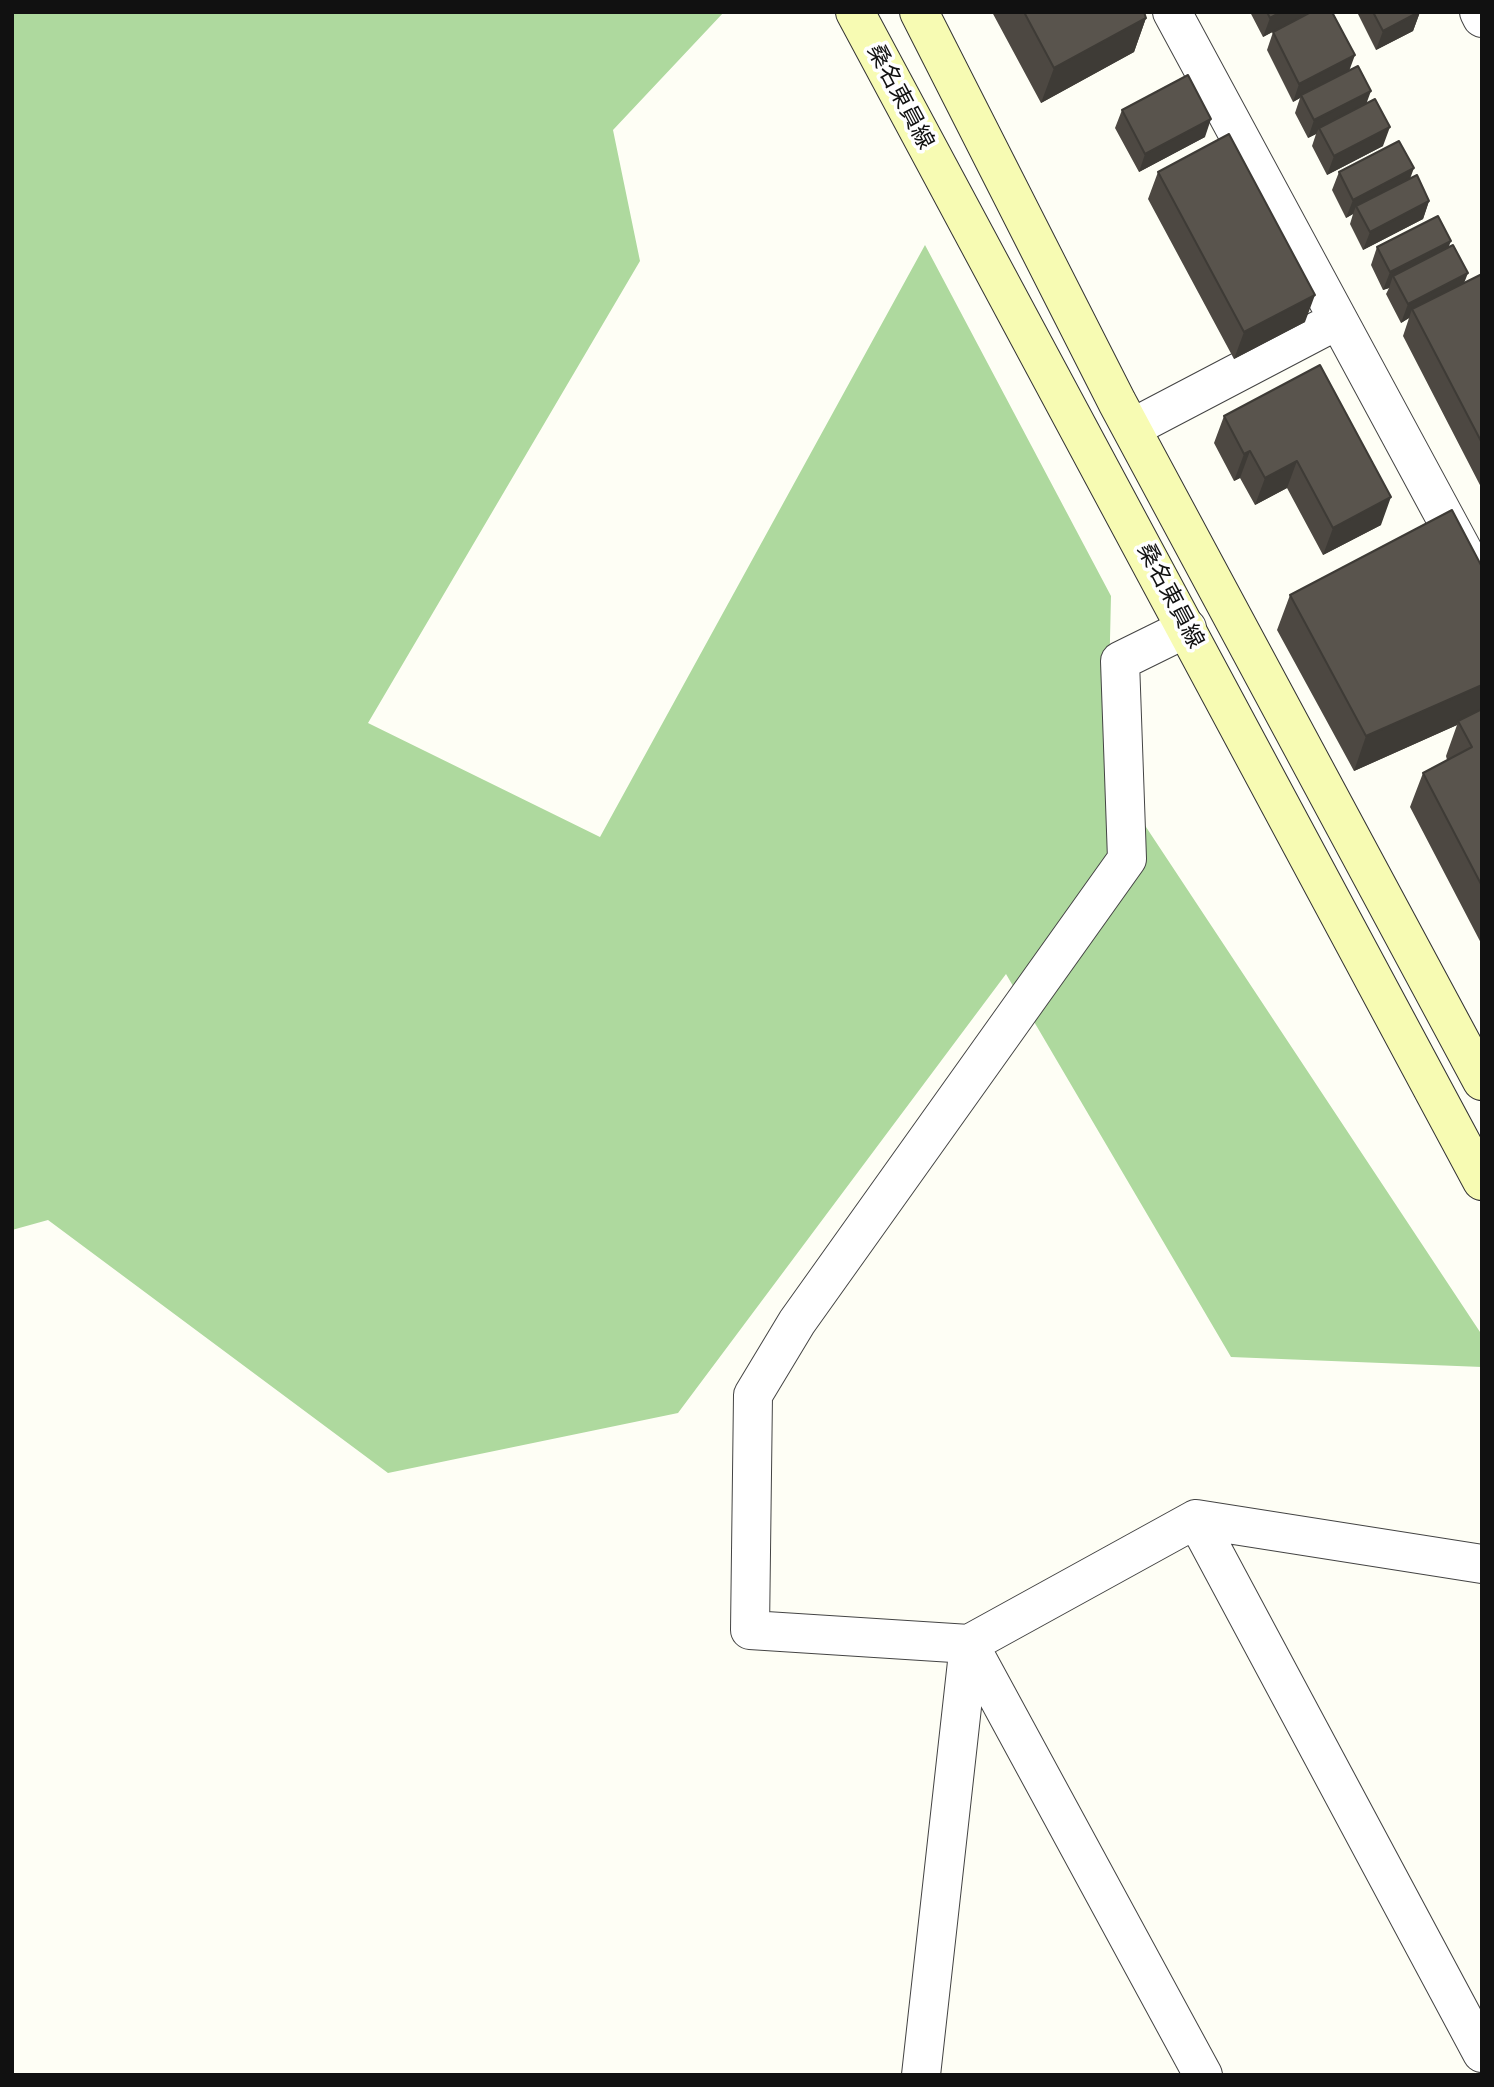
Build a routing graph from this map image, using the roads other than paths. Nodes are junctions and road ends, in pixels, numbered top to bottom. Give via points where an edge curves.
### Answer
1 (855, 12) edge
2 (877, 12) edge
3 (919, 12) edge
4 (1172, 12) edge
5 (1479, 12) edge
6 (1482, 18) edge
7 (899, 97) junction
8 (1338, 320) junction
9 (1132, 428) junction
10 (1482, 586) edge
11 (1187, 628) junction
12 (1482, 1081) edge
13 (1482, 1181) edge
14 (1196, 1519) junction
15 (1482, 1564) edge
16 (969, 1644) junction
17 (1473, 2016) edge
18 (1482, 2053) edge
19 (920, 2075) edge
20 (1203, 2075) edge

1 - 7 main road, 桑名東員線
2 - 7 main road via 892,39
3 - 9 main road, 桑名東員線
4 - 8 street
5 - 6 street
7 - 11 main road, 桑名東員線
8 - 9 street
8 - 10 street
9 - 12 main road, 桑名東員線
11 - 13 main road, 桑名東員線
11 - 16 street via 1120,661 1127,859 797,1322 753,1395 750,1630
14 - 15 street
14 - 16 street
14 - 17 street
16 - 19 street
16 - 20 street
17 - 18 street

